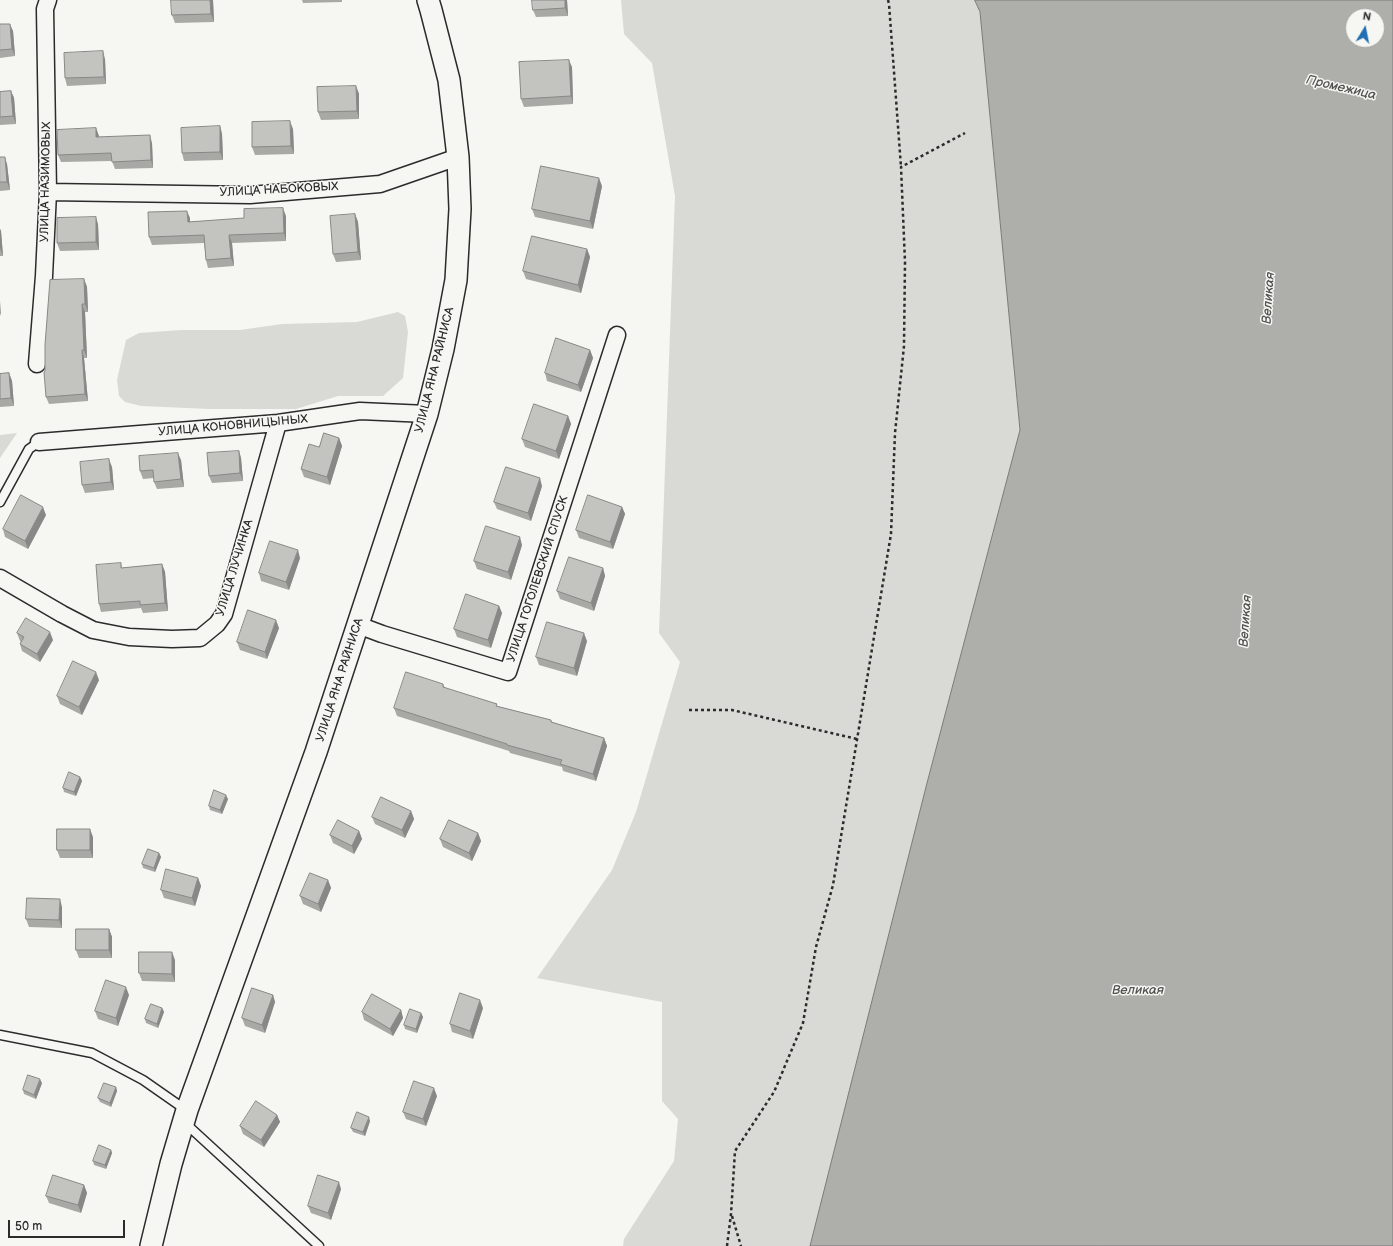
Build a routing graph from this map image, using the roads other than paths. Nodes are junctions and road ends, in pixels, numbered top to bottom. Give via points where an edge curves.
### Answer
1 (48, 0) edge
2 (428, 0) edge
3 (458, 156) junction
4 (48, 192) junction
5 (617, 335) dead end
6 (37, 364) dead end
7 (427, 414) junction
8 (278, 423) junction
9 (39, 442) joint
10 (0, 502) edge
11 (0, 578) edge
12 (358, 625) junction
13 (0, 1035) edge
14 (185, 1116) junction
15 (151, 1246) edge
16 (319, 1246) edge

1 - 4 street, УЛИЦА НАЗИМОВЫХ via 45,8
2 - 3 street, УЛИЦА ЯНА РАЙНИСА via 449,80
3 - 4 street, УЛИЦА НАБОКОВЫХ via 380,184 250,194
3 - 7 street, УЛИЦА ЯНА РАЙНИСА via 460,209 456,280
4 - 6 street, УЛИЦА НАЗИМОВЫХ
5 - 12 street, УЛИЦА ГОГОЛЕВСКИЙ СПУСК via 508,672
7 - 8 street, УЛИЦА КОНОВНИЦЫНЫХ via 360,411
7 - 12 street, УЛИЦА ЯНА РАЙНИСА
8 - 9 street, УЛИЦА КОНОВНИЦЫНЫХ
8 - 11 street, УЛИЦА ЛУЧИНКА via 224,614 217,624 200,638 129,637 93,630
9 - 10 lane via 29,449
12 - 14 street, УЛИЦА ЯНА РАЙНИСА via 316,752
13 - 14 lane via 92,1053 143,1080
14 - 15 street, УЛИЦА ЯНА РАЙНИСА
14 - 16 lane

